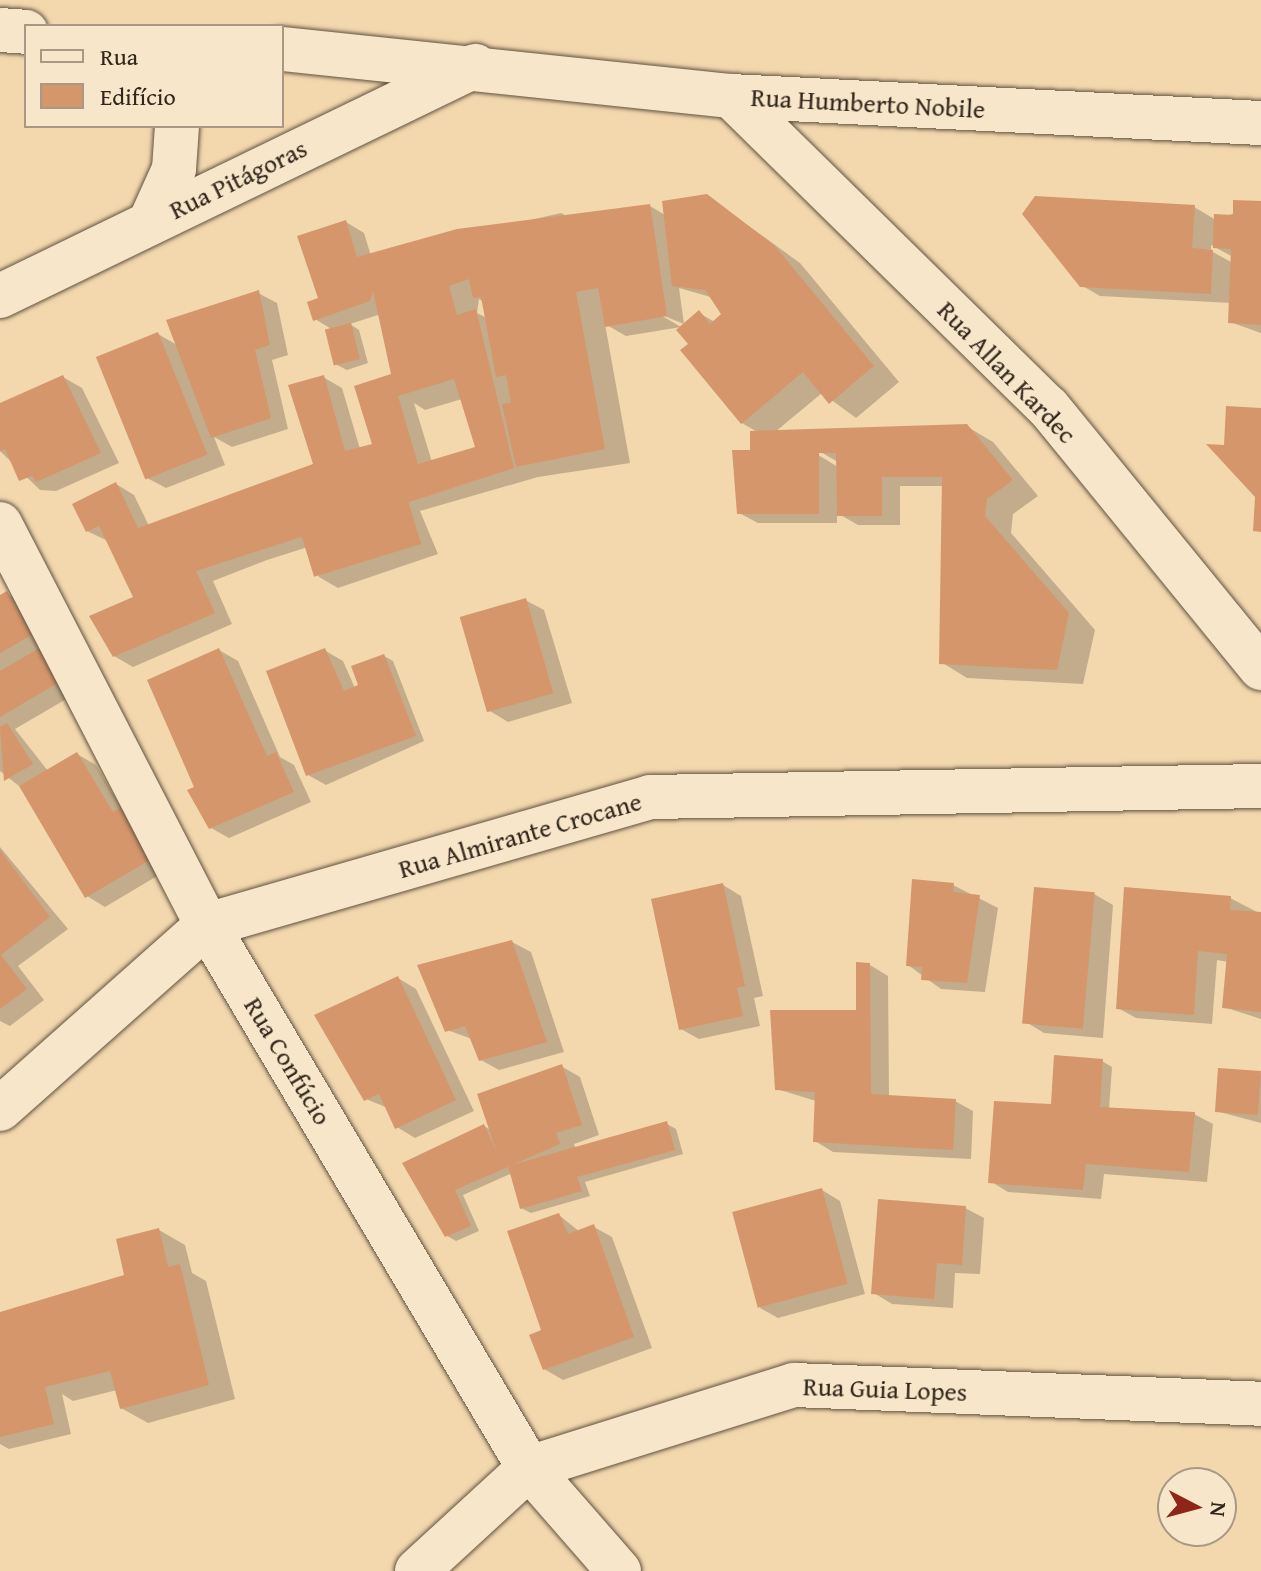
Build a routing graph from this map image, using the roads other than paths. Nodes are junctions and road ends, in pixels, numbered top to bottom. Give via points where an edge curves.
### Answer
1 (0, 30) edge
2 (24, 32) edge
3 (284, 49) edge
4 (477, 64) junction
5 (731, 96) junction
6 (1261, 123) edge
7 (177, 128) edge
8 (151, 220) junction
9 (0, 296) edge
10 (0, 524) edge
11 (1261, 668) edge
12 (1261, 786) edge
13 (207, 925) junction
14 (0, 1109) edge
15 (1261, 1404) edge
16 (529, 1468) junction
17 (417, 1571) edge
18 (619, 1571) edge

1 - 2 street
3 - 4 street, Rua Humberto Nobile
4 - 5 street, Rua Humberto Nobile
4 - 8 street, Rua Pitágoras
5 - 6 street, Rua Humberto Nobile
5 - 11 street, Rua Allan Kardec via 1048,407
7 - 8 street via 174,169
8 - 9 street, Rua Pitágoras
10 - 13 street, Rua Confúcio
12 - 13 street, Rua Almirante Crocane via 650,797
13 - 14 street, Rua Almirante Crocane
13 - 16 street, Rua Confúcio
15 - 16 street, Rua Guia Lopes via 794,1385
16 - 17 street, Rua Guia Lopes
16 - 18 street, Rua Confúcio

